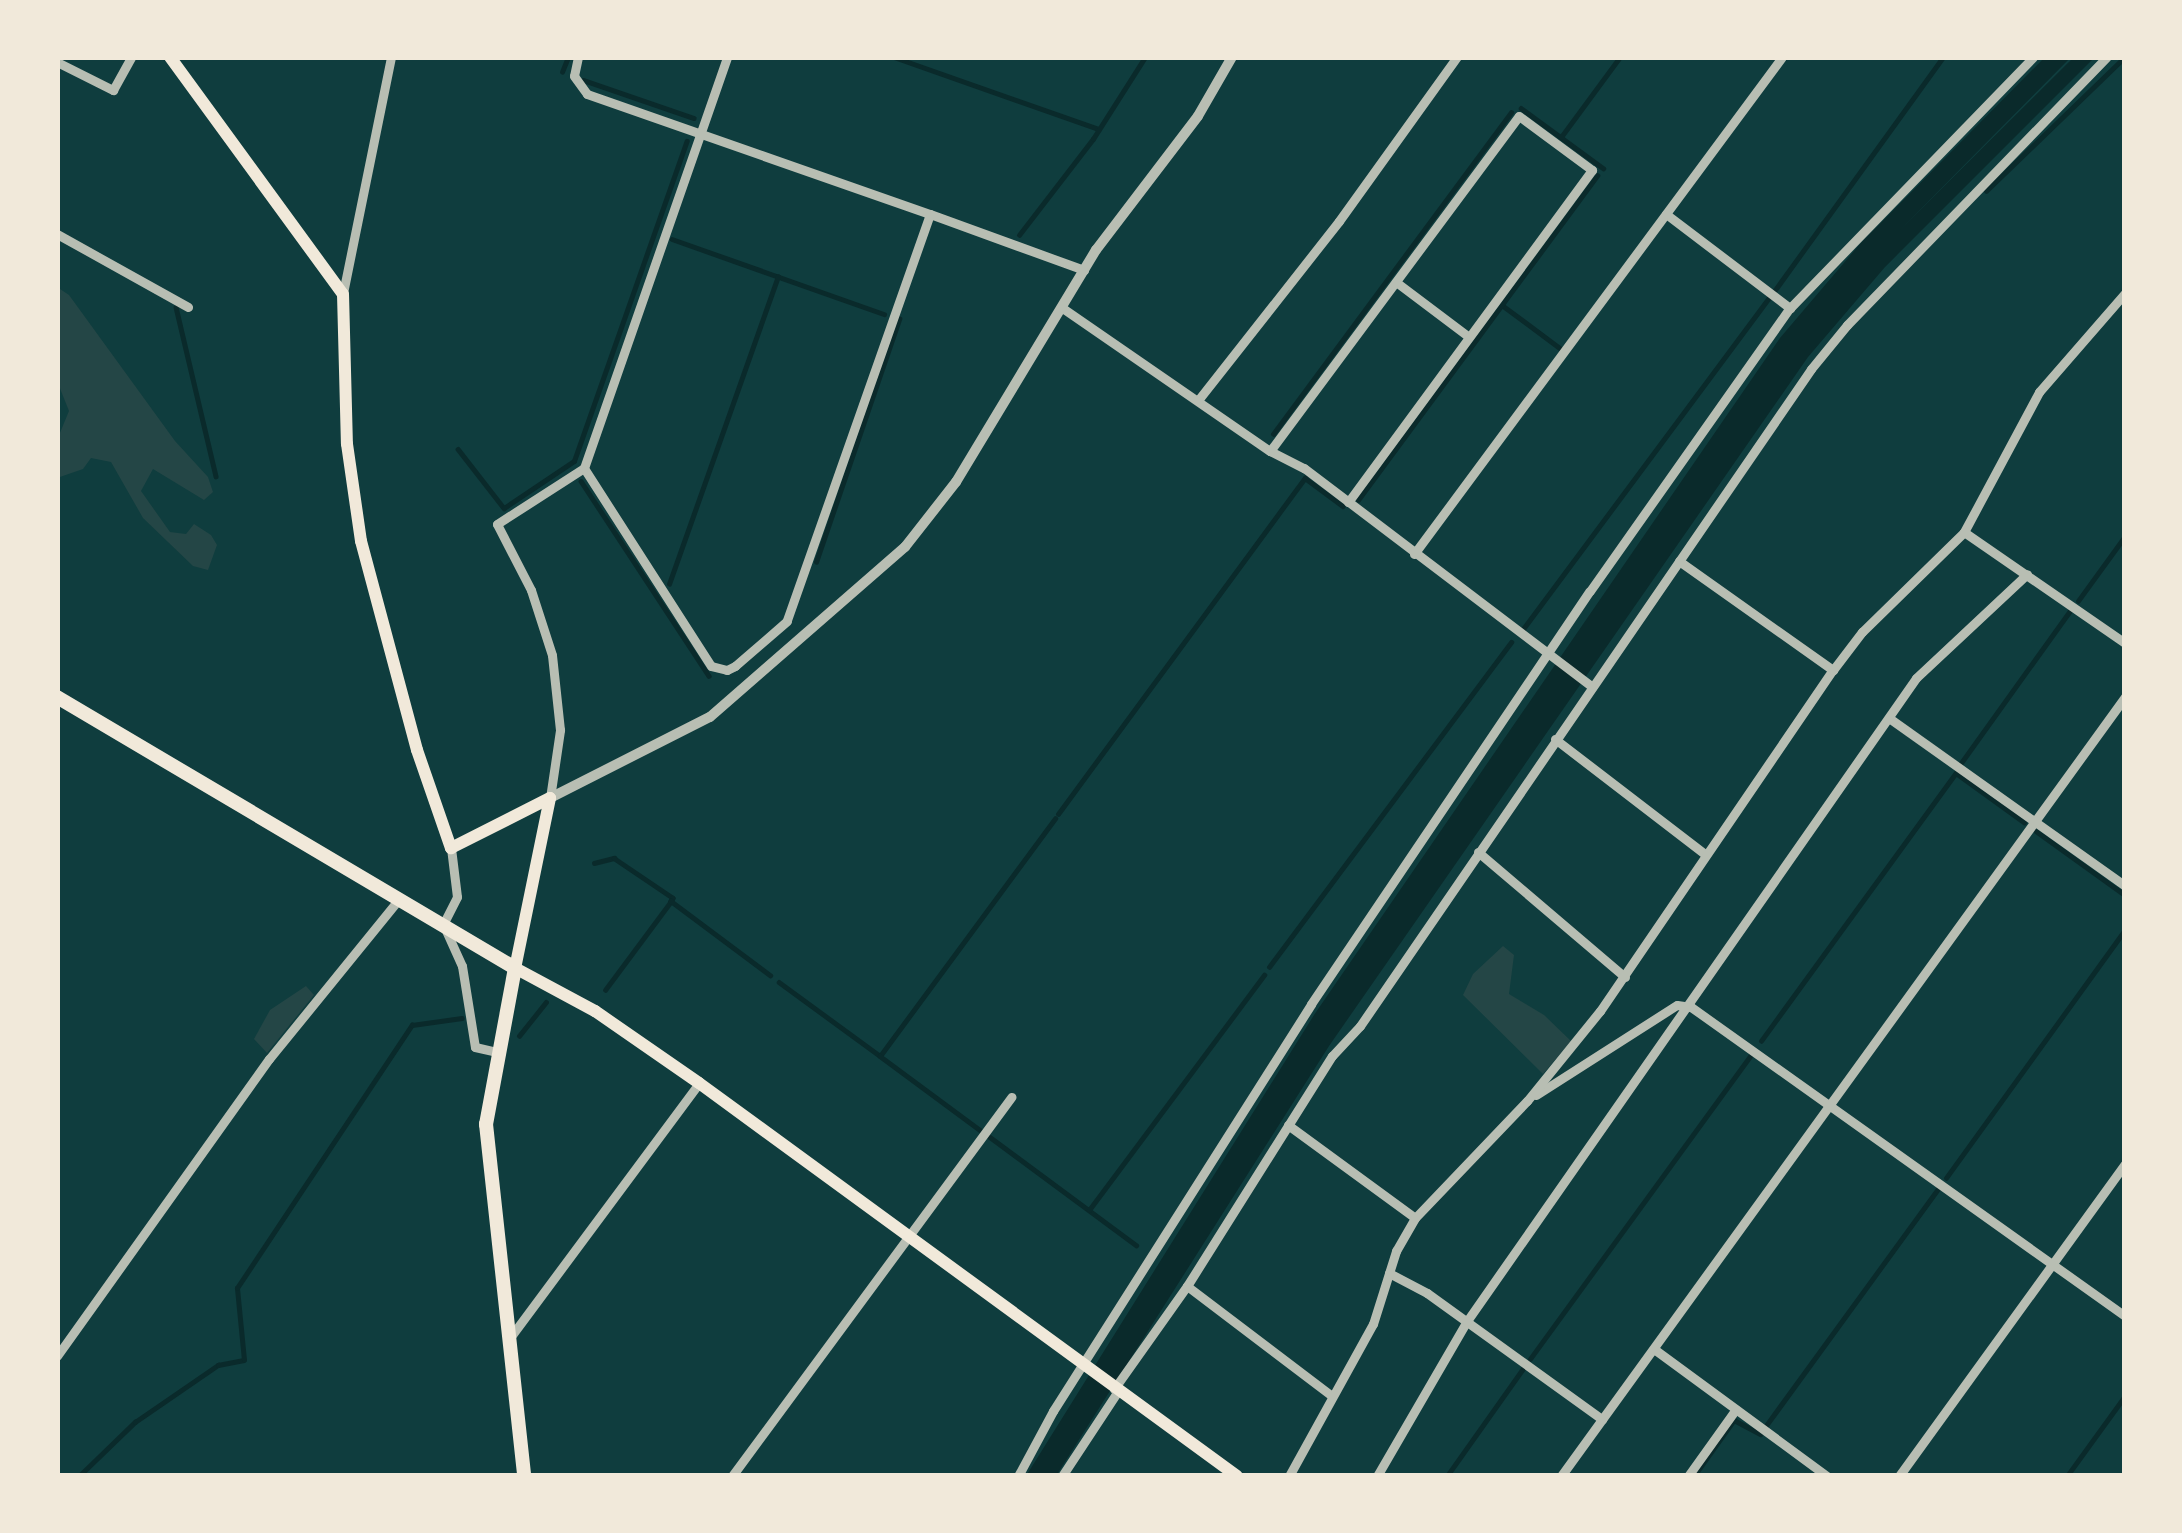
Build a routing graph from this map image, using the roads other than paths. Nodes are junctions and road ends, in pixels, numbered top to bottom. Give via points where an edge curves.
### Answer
1 (131, 57) edge
2 (170, 57) edge
3 (391, 57) edge
4 (578, 57) edge
5 (727, 57) edge
6 (1232, 57) edge
7 (1457, 57) edge
8 (1782, 57) edge
9 (2033, 57) edge
10 (2107, 57) edge
11 (57, 62) edge
12 (700, 132) junction
13 (930, 214) junction
14 (1666, 214) junction
15 (57, 234) edge
16 (1084, 270) junction
17 (1396, 282) junction
18 (2125, 293) edge
19 (343, 294) junction
20 (1060, 307) junction
21 (188, 308) dead end
22 (1790, 308) junction
23 (1469, 337) junction
24 (1199, 400) junction
25 (1270, 451) junction
26 (584, 468) junction
27 (1348, 502) junction
28 (1964, 532) junction
29 (1414, 554) junction
30 (1679, 561) junction
31 (2027, 574) junction
32 (2125, 644) edge
33 (1546, 656) junction
34 (1833, 670) junction
35 (1592, 687) junction
36 (57, 697) edge
37 (2125, 698) edge
38 (1889, 718) junction
39 (1555, 739) junction
40 (550, 798) junction
41 (2035, 821) junction
42 (451, 848) junction
43 (1478, 852) junction
44 (1705, 854) junction
45 (2125, 886) edge
46 (398, 900) junction
47 (443, 924) junction
48 (514, 968) junction
49 (1625, 976) junction
50 (1691, 1006) junction
51 (496, 1052) junction
52 (699, 1083) junction
53 (1011, 1097) dead end
54 (1527, 1101) junction
55 (1830, 1104) junction
56 (1288, 1124) junction
57 (2125, 1163) edge
58 (1415, 1218) junction
59 (908, 1239) junction
60 (2052, 1264) junction
61 (1389, 1273) junction
62 (1187, 1286) junction
63 (2125, 1316) edge
64 (1467, 1321) junction
65 (508, 1340) junction
66 (1654, 1349) junction
67 (57, 1356) edge
68 (1085, 1369) junction
69 (1116, 1390) junction
70 (1332, 1396) junction
71 (1736, 1409) junction
72 (1602, 1420) junction
73 (1810, 1471) edge
74 (524, 1476) edge
75 (732, 1476) edge
76 (1018, 1476) edge
77 (1062, 1476) edge
78 (1237, 1476) edge
79 (1289, 1476) edge
80 (1377, 1476) edge
81 (1561, 1476) edge
82 (1688, 1476) edge
83 (1827, 1476) edge
84 (1899, 1476) edge

1 - 11 street via 113,90
2 - 19 main road
3 - 19 street
4 - 12 street via 574,76 587,94
5 - 12 street
6 - 16 street
7 - 24 street
8 - 14 street
9 - 22 street
10 - 30 street via 1847,325
12 - 13 street
12 - 26 street
13 - 16 street
13 - 26 street via 787,621 735,665 711,666
14 - 22 street
14 - 29 street
15 - 21 street
16 - 20 street
17 - 23 street
17 - 23 street via 1520,116 1592,170
17 - 25 street
18 - 28 street via 2039,392
19 - 42 main road via 347,444 361,541
20 - 24 street
20 - 40 street via 956,482 881,571 710,717
22 - 33 street
23 - 27 street
24 - 25 street
25 - 27 street
26 - 40 street via 497,524 552,656 560,730
27 - 29 street
28 - 31 street
28 - 34 street
29 - 33 street
30 - 34 street
30 - 35 street
31 - 32 street
31 - 38 street via 1916,678
33 - 35 street
33 - 68 street via 1287,1041
34 - 44 street
35 - 39 street
36 - 46 main road
37 - 41 street
38 - 41 street
38 - 50 street
39 - 43 street
39 - 44 street
40 - 42 main road
40 - 48 main road
41 - 45 street
41 - 55 street
42 - 47 street via 457,897
43 - 49 street
43 - 56 street
44 - 49 street
46 - 47 main road
46 - 67 street via 269,1060
47 - 48 main road
47 - 51 street via 462,966 475,1047
48 - 51 main road
48 - 52 main road via 595,1011
49 - 54 street
50 - 54 street via 1677,1005
50 - 55 street
50 - 64 street
51 - 65 main road via 486,1124
52 - 59 main road
52 - 65 street
53 - 59 street
54 - 58 street
55 - 60 street
55 - 66 street
56 - 58 street
56 - 62 street
57 - 60 street
58 - 61 street
59 - 68 main road
59 - 75 street
60 - 63 street
60 - 84 street
61 - 64 street
61 - 70 street via 1372,1324
62 - 69 street
62 - 70 street
64 - 72 street
64 - 80 street
65 - 74 main road
66 - 71 street
66 - 72 street
68 - 69 main road
68 - 76 street
69 - 77 street
69 - 78 main road
70 - 79 street
71 - 73 street
71 - 82 street
72 - 81 street
73 - 83 street

